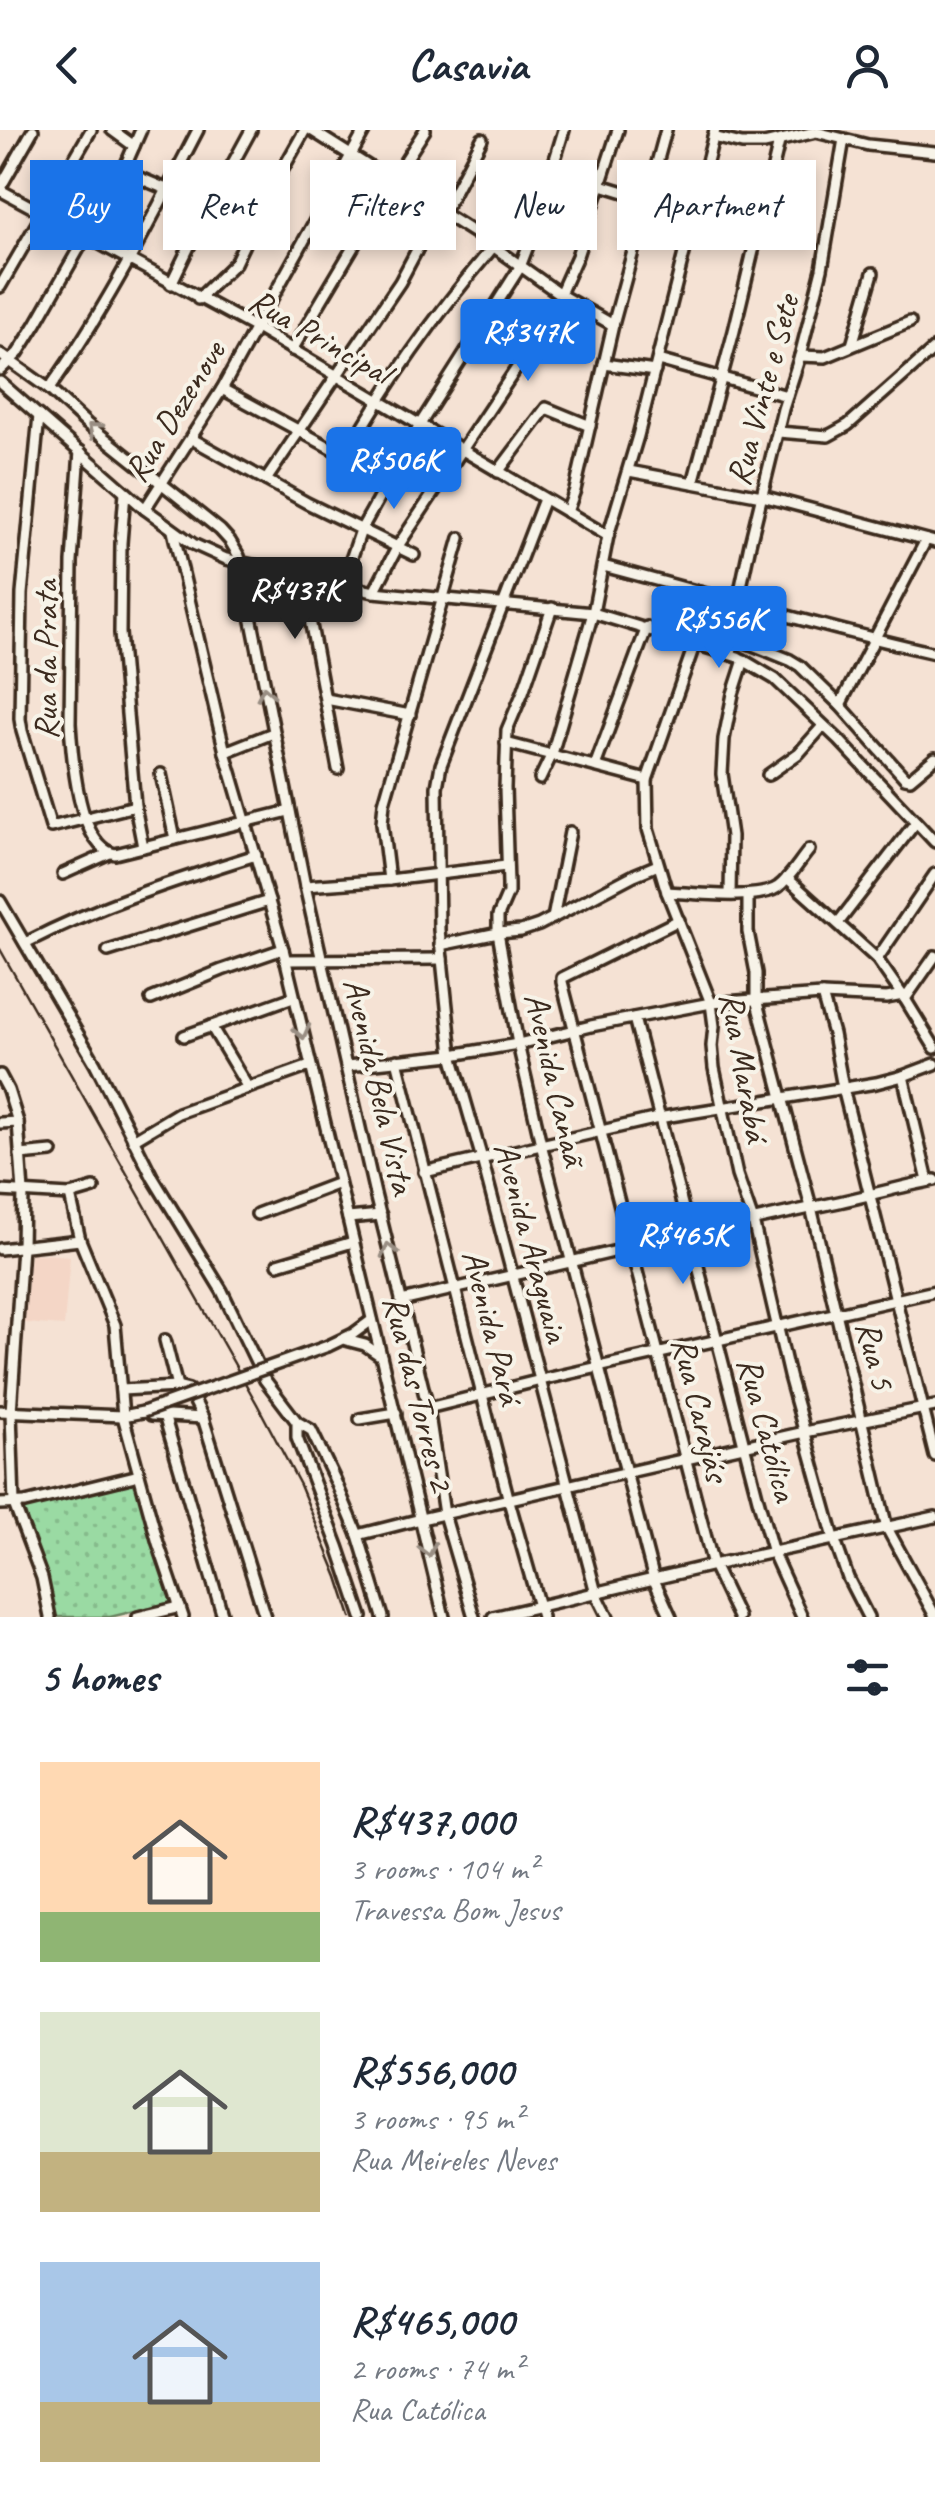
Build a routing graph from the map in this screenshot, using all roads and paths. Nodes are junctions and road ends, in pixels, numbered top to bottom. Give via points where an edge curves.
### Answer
1 (33, 130) edge
2 (90, 130) edge
3 (112, 130) edge
4 (141, 130) edge
5 (198, 130) edge
6 (251, 130) edge
7 (308, 130) edge
8 (364, 130) edge
9 (425, 130) edge
10 (564, 130) edge
11 (618, 130) edge
12 (666, 130) edge
13 (714, 134) edge
14 (482, 139) dead end
15 (844, 139) junction
16 (779, 142) junction
17 (134, 146) junction
18 (935, 152) edge
19 (350, 154) junction
20 (73, 160) edge
21 (128, 160) edge
22 (182, 160) edge
23 (360, 160) edge
24 (406, 160) edge
25 (555, 160) edge
26 (657, 160) edge
27 (456, 184) edge
28 (597, 185) edge
29 (600, 186) junction
30 (0, 189) edge
31 (617, 191) edge
32 (163, 195) edge
33 (30, 206) edge
34 (30, 236) edge
35 (77, 250) edge
36 (111, 250) edge
37 (351, 250) edge
38 (418, 250) edge
39 (491, 250) edge
40 (498, 250) edge
41 (527, 250) edge
42 (632, 250) edge
43 (129, 260) junction
44 (520, 266) junction
45 (873, 274) dead end
46 (171, 284) junction
47 (0, 287) edge
48 (562, 296) junction
49 (198, 299) junction
50 (910, 322) dead end
51 (612, 325) junction
52 (256, 328) junction
53 (852, 345) junction
54 (935, 348) edge
55 (292, 350) junction
56 (4, 356) edge
57 (800, 356) junction
58 (604, 364) junction
59 (657, 365) junction
60 (0, 370) edge
61 (338, 376) junction
62 (721, 377) junction
63 (2, 385) edge
64 (49, 389) junction
65 (222, 389) junction
66 (787, 396) junction
67 (0, 398) edge
68 (377, 401) junction
69 (40, 416) junction
70 (419, 426) junction
71 (590, 426) junction
72 (301, 432) junction
73 (778, 432) junction
74 (192, 439) junction
75 (80, 450) junction
76 (460, 450) junction
77 (346, 456) junction
78 (629, 471) junction
79 (498, 472) junction
80 (266, 480) junction
81 (390, 480) junction
82 (694, 483) junction
83 (162, 484) junction
84 (125, 492) junction
85 (762, 496) junction
86 (544, 499) junction
87 (145, 510) junction
88 (568, 512) junction
89 (173, 530) junction
90 (361, 530) junction
91 (608, 536) junction
92 (460, 538) dead end
93 (931, 541) edge
94 (398, 546) junction
95 (414, 555) dead end
96 (241, 564) junction
97 (603, 566) junction
98 (302, 577) junction
99 (342, 586) junction
100 (374, 592) junction
101 (441, 599) junction
102 (738, 601) junction
103 (504, 604) junction
104 (552, 608) junction
105 (593, 613) junction
106 (646, 628) junction
107 (733, 636) junction
108 (874, 639) junction
109 (695, 643) junction
110 (935, 651) edge
111 (731, 654) junction
112 (744, 660) junction
113 (326, 698) junction
114 (840, 705) junction
115 (410, 715) junction
116 (824, 726) junction
117 (273, 734) junction
118 (506, 743) junction
119 (881, 751) junction
120 (225, 752) junction
121 (552, 754) junction
122 (935, 758) edge
123 (862, 765) junction
124 (595, 766) junction
125 (338, 769) dead end
126 (162, 774) dead end
127 (768, 775) dead end
128 (540, 778) dead end
129 (647, 780) junction
130 (134, 806) junction
131 (289, 811) junction
132 (84, 818) junction
133 (246, 820) junction
134 (916, 822) junction
135 (570, 832) dead end
136 (175, 839) junction
137 (935, 842) edge
138 (143, 847) junction
139 (809, 850) dead end
140 (113, 854) junction
141 (256, 855) junction
142 (506, 866) junction
143 (658, 866) junction
144 (63, 874) dead end
145 (438, 874) junction
146 (935, 874) edge
147 (787, 878) junction
148 (390, 880) junction
149 (305, 886) junction
150 (667, 892) junction
151 (730, 894) junction
152 (748, 896) junction
153 (0, 901) edge
154 (270, 901) junction
155 (553, 918) junction
156 (679, 920) junction
157 (838, 923) junction
158 (498, 933) junction
159 (25, 943) junction
160 (440, 945) junction
161 (108, 951) dead end
162 (284, 955) junction
163 (935, 956) edge
164 (323, 958) junction
165 (878, 958) junction
166 (442, 959) junction
167 (822, 995) junction
168 (293, 996) junction
169 (904, 997) junction
170 (756, 999) junction
171 (151, 1000) dead end
172 (711, 1003) junction
173 (634, 1018) junction
174 (211, 1026) junction
175 (931, 1029) edge
176 (575, 1030) junction
177 (184, 1036) dead end
178 (518, 1044) junction
179 (935, 1048) edge
180 (452, 1054) junction
181 (397, 1060) junction
182 (935, 1064) edge
183 (310, 1066) junction
184 (347, 1066) junction
185 (0, 1075) edge
186 (902, 1076) junction
187 (248, 1088) junction
188 (843, 1088) junction
189 (783, 1099) junction
190 (724, 1107) junction
191 (658, 1118) junction
192 (18, 1122) junction
193 (0, 1123) edge
194 (601, 1130) junction
195 (133, 1140) junction
196 (541, 1144) junction
197 (52, 1152) dead end
198 (20, 1155) junction
199 (482, 1159) junction
200 (424, 1172) junction
201 (931, 1180) edge
202 (340, 1183) junction
203 (94, 1188) dead end
204 (0, 1191) edge
205 (23, 1192) junction
206 (70, 1195) junction
207 (870, 1195) junction
208 (811, 1207) junction
209 (257, 1214) dead end
210 (381, 1215) junction
211 (348, 1218) junction
212 (754, 1220) junction
213 (690, 1233) junction
214 (80, 1240) junction
215 (353, 1242) junction
216 (632, 1246) junction
217 (22, 1247) junction
218 (0, 1249) edge
219 (572, 1260) junction
220 (278, 1264) dead end
221 (513, 1275) junction
222 (454, 1289) junction
223 (935, 1291) edge
224 (896, 1300) junction
225 (401, 1301) junction
226 (838, 1314) junction
227 (372, 1320) junction
228 (777, 1328) junction
229 (165, 1340) dead end
230 (343, 1340) junction
231 (0, 1341) edge
232 (15, 1341) junction
233 (716, 1341) junction
234 (660, 1354) junction
235 (382, 1358) junction
236 (599, 1367) junction
237 (541, 1380) junction
238 (177, 1386) junction
239 (121, 1390) junction
240 (482, 1395) junction
241 (935, 1406) edge
242 (428, 1408) junction
243 (923, 1409) junction
244 (6, 1411) edge
245 (147, 1413) junction
246 (396, 1413) junction
247 (123, 1416) junction
248 (164, 1416) junction
249 (203, 1418) junction
250 (360, 1419) dead end
251 (297, 1422) junction
252 (864, 1422) junction
253 (805, 1432) junction
254 (745, 1446) junction
255 (935, 1456) edge
256 (686, 1460) junction
257 (139, 1474) junction
258 (627, 1474) junction
259 (567, 1486) junction
260 (509, 1500) junction
261 (0, 1504) edge
262 (14, 1504) junction
263 (444, 1514) junction
264 (935, 1517) edge
265 (420, 1519) junction
266 (887, 1528) junction
267 (358, 1535) junction
268 (834, 1538) junction
269 (773, 1553) junction
270 (714, 1565) junction
271 (654, 1580) junction
272 (596, 1593) junction
273 (537, 1606) junction
274 (181, 1612) edge
275 (142, 1616) edge
276 (935, 1616) edge
277 (50, 1617) edge
278 (224, 1617) edge
279 (264, 1617) edge
280 (362, 1617) edge
281 (383, 1617) edge
282 (444, 1617) edge
283 (474, 1617) edge
284 (492, 1617) edge
285 (542, 1617) edge
286 (608, 1617) edge
287 (671, 1617) edge
288 (738, 1617) edge
289 (802, 1617) edge
290 (868, 1617) edge

1 - 30 street
2 - 20 street
3 - 17 street
4 - 17 street
5 - 22 street
6 - 46 street
7 - 19 street
7 - 49 street via 234,262
8 - 19 street, Rua Dezenove
9 - 24 street
10 - 25 street
11 - 29 street
12 - 26 street
13 - 16 street via 755,145
13 - 59 street
14 - 27 street
15 - 16 street via 810,132
15 - 18 street
15 - 57 street, Rua Vinte e Sete
16 - 62 street
17 - 21 street
19 - 23 street
19 - 52 street, Rua Dezenove
28 - 29 street
29 - 31 street
29 - 48 street
30 - 33 street, Rua Principal
32 - 43 street
34 - 47 street
35 - 56 street via 16,355
36 - 43 street, Rua Principal
37 - 55 street
38 - 61 street
39 - 68 street
40 - 44 street
41 - 44 street
42 - 51 street
43 - 46 street, Rua Principal
43 - 64 street
44 - 48 street
44 - 70 street
45 - 53 street
46 - 49 street, Rua Principal
48 - 51 street
48 - 76 street
49 - 52 street, Rua Principal
50 - 53 street
51 - 58 street
52 - 55 street, Rua Principal
52 - 65 street, Rua Dezenove
53 - 57 street via 820,358
54 - 73 street via 848,426 833,434
55 - 61 street, Rua Principal
56 - 60 street
56 - 64 street
57 - 66 street, Rua Vinte e Sete
58 - 59 street
58 - 71 street
59 - 62 street
59 - 78 street
61 - 68 street, Rua Principal
61 - 72 street
62 - 66 street
62 - 82 street
63 - 67 street
63 - 69 street
83 -> 64 street
65 - 72 street
65 - 74 street, Rua Dezenove
66 - 73 street, Rua Vinte e Sete
68 - 70 street, Rua Principal
68 - 77 street
69 - 75 street
69 - 132 street via 22,594 20,719 49,825
70 - 76 street, Rua Principal
70 - 81 street
71 - 79 street via 546,408
71 - 88 street
72 - 77 street
72 - 80 street
73 - 85 street, Rua Vinte e Sete
74 - 80 street
74 - 83 street, Rua Dezenove
75 - 84 street
75 - 132 street, Rua da Prata via 70,723
76 - 79 street, Rua Principal
76 - 94 street
77 - 81 street
78 - 82 street
78 - 91 street
79 - 86 street, Rua Principal
80 - 90 street
81 - 90 street
82 - 85 street
83 - 87 street, Rua Dezenove
83 - 96 street via 220,530
84 - 87 street
84 - 130 street via 120,633
85 - 93 street
85 - 102 street, Rua Vinte e Sete
86 - 88 street, Rua Principal
86 - 103 street, Avenida Araguaia
87 - 89 street
88 - 91 street, Rua Principal
89 - 96 street
89 - 120 street, Rua das Torres 2
90 - 94 street
90 - 99 street
91 - 97 street
92 - 101 street
93 - 108 street
94 - 95 street
94 - 100 street
96 - 98 street
117 -> 96 street, Avenida Bela Vista
97 - 102 street
97 - 105 street
98 - 99 street
98 - 113 street
99 - 100 street
100 - 101 street
101 - 103 street
101 - 115 street
102 - 107 street, Rua Vinte e Sete
102 - 108 street
103 - 104 street
103 - 145 street, Avenida Araguaia via 442,765
104 - 105 street
104 - 118 street, Avenida Canaã
105 - 106 street
105 - 121 street
106 - 109 street
106 - 124 street
107 - 111 street, Rua Vinte e Sete
107 - 114 street via 790,660
108 - 110 street
108 - 114 street
109 - 111 street
109 - 129 street, Rua Marabá
111 - 112 street
112 - 116 street via 774,678
112 - 151 street via 722,774
113 - 115 street
113 - 125 street
114 - 119 street
115 - 148 street via 383,808
116 - 123 street
116 - 127 street
117 - 120 street
117 - 131 street, Avenida Bela Vista
118 - 121 street
118 - 142 street, Avenida Canaã
119 - 122 street via 908,778
119 - 123 street
120 - 133 street, Rua das Torres 2
121 - 124 street
121 - 128 street
123 - 134 street
124 - 129 street
126 - 136 street
129 - 143 street, Rua Marabá via 646,816
130 - 132 street
130 - 138 street
131 - 133 street
131 - 149 street, Avenida Bela Vista
132 - 140 street, Rua da Prata via 96,842
133 - 136 street
133 - 141 street, Rua das Torres 2
134 - 137 street
134 - 157 street
135 - 155 street
136 - 138 street
138 - 140 street
139 - 147 street
140 - 144 street
141 - 154 street, Rua das Torres 2
141 - 159 street via 146,890
142 - 145 street
142 - 158 street, Avenida Canaã via 508,893
143 - 150 street, Rua Marabá
143 - 155 street
145 - 148 street
145 - 160 street, Avenida Araguaia
146 - 165 street
147 - 152 street
147 - 157 street
148 - 149 street
149 - 164 street, Avenida Bela Vista
150 - 151 street
150 - 156 street, Rua Marabá
151 - 152 street
152 - 170 street, Rua 5
153 - 159 street
154 - 161 street
154 - 162 street, Rua das Torres 2
155 - 158 street
156 - 172 street, Rua Marabá
156 - 176 street, Rua Carajás via 562,978
157 - 165 street
158 - 160 street
158 - 178 street, Avenida Canaã
159 - 195 street
160 - 166 street, Avenida Araguaia
162 - 164 street
162 - 168 street, Rua das Torres 2
162 - 171 street via 222,970
163 - 169 street
164 - 166 street
164 - 184 street, Avenida Bela Vista
165 - 169 street
166 - 180 street, Avenida Araguaia
167 - 169 street
167 - 170 street
167 - 188 street
168 - 174 street
168 -> 183 street, Rua das Torres 2
169 - 175 street
170 - 172 street
170 - 189 street, Rua 5
172 - 173 street
172 - 190 street, Rua Marabá via 712,1056
173 - 176 street
173 - 191 street, Rua Católica
174 - 177 street
174 - 187 street
175 - 179 street
176 - 178 street
176 - 194 street, Rua Carajás
178 - 180 street
178 - 196 street, Avenida Canaã
180 - 181 street
180 - 199 street, Avenida Araguaia
181 - 184 street
181 - 200 street, Avenida Pará
182 - 186 street
183 - 187 street
183 - 202 street, Rua das Torres 2
184 - 210 street, Avenida Bela Vista
185 - 192 street
186 - 188 street
186 - 201 street
187 - 195 street via 178,1113
188 - 189 street
188 - 207 street
189 - 190 street
189 - 208 street, Rua 5
190 - 191 street
190 - 212 street, Rua Marabá
191 - 194 street
191 - 213 street, Rua Católica
192 - 193 street
192 - 198 street
194 - 196 street
194 - 216 street, Rua Carajás
195 - 251 street via 222,1291 265,1380
196 - 199 street
196 - 219 street, Avenida Canaã
197 - 198 street
198 - 205 street
199 - 200 street
199 - 221 street, Avenida Araguaia
200 - 222 street, Avenida Pará
201 - 207 street
202 - 209 street
202 - 211 street, Rua das Torres 2
203 - 206 street
204 - 205 street
205 - 206 street
205 - 217 street
206 - 214 street
207 - 208 street
207 - 224 street
208 - 212 street
208 - 226 street, Rua 5
210 - 211 street
225 -> 210 street, Avenida Bela Vista
211 - 215 street, Rua das Torres 2
212 - 213 street
212 - 228 street, Rua Marabá
213 - 216 street
213 - 233 street, Rua Católica
214 - 217 street
214 - 239 street via 114,1325
215 - 220 street
215 - 227 street, Rua das Torres 2
216 - 219 street
216 - 234 street, Rua Carajás
217 - 218 street
217 - 232 street
219 - 221 street
219 - 236 street, Avenida Canaã
221 - 222 street
221 - 237 street, Avenida Araguaia
222 - 225 street
222 - 240 street, Avenida Pará
223 - 224 street
224 - 226 street
224 - 243 street
225 - 242 street, Avenida Bela Vista
226 - 228 street
226 - 252 street, Rua 5
227 - 230 street
227 - 235 street, Rua das Torres 2
228 - 233 street
228 - 253 street, Rua Marabá
229 - 238 street
230 - 235 street
230 - 245 street, bridge
231 - 232 street
232 - 244 street
233 - 234 street
233 - 254 street, Rua Católica
234 - 236 street
234 - 256 street, Rua Carajás
235 - 246 street, Rua das Torres 2
236 - 237 street
236 - 258 street, Avenida Canaã
237 - 240 street
237 - 259 street, Avenida Araguaia
238 - 239 street
238 - 249 street via 188,1390
239 - 247 street
240 - 242 street
240 - 260 street, Avenida Pará
241 - 243 street
242 - 263 street, Avenida Bela Vista
243 - 252 street
243 - 255 street
244 - 247 street
244 - 262 street
245 - 247 street
245 - 248 street
246 - 250 street
246 - 265 street, Rua das Torres 2
247 - 257 street
248 - 249 street
248 - 278 street
249 - 279 street
251 - 267 street via 312,1430
251 - 280 street via 297,1438
252 - 253 street
252 - 266 street, Rua 5
253 - 254 street
253 - 268 street, Rua Marabá
254 - 256 street
254 - 269 street, Rua Católica
256 - 258 street
256 - 270 street, Rua Carajás
257 - 262 street
257 - 274 street
258 - 259 street
258 - 271 street, Avenida Canaã
259 - 260 street
259 - 272 street, Avenida Araguaia
260 - 263 street
260 - 273 street, Avenida Pará
261 - 262 street
262 - 277 street
263 - 265 street
263 - 283 street, Avenida Bela Vista
264 - 266 street
265 - 267 street
265 -> 282 street, Rua das Torres 2
266 - 268 street
266 - 276 street, Rua 5
267 - 281 street
268 - 269 street
268 - 290 street, Rua Marabá
269 - 270 street
269 - 289 street, Rua Católica
270 - 271 street
270 - 288 street, Rua Carajás
271 - 272 street
271 - 287 street, Avenida Canaã
272 - 273 street
272 - 286 street, Avenida Araguaia
273 - 284 street
273 - 285 street, Avenida Pará
274 - 275 street

